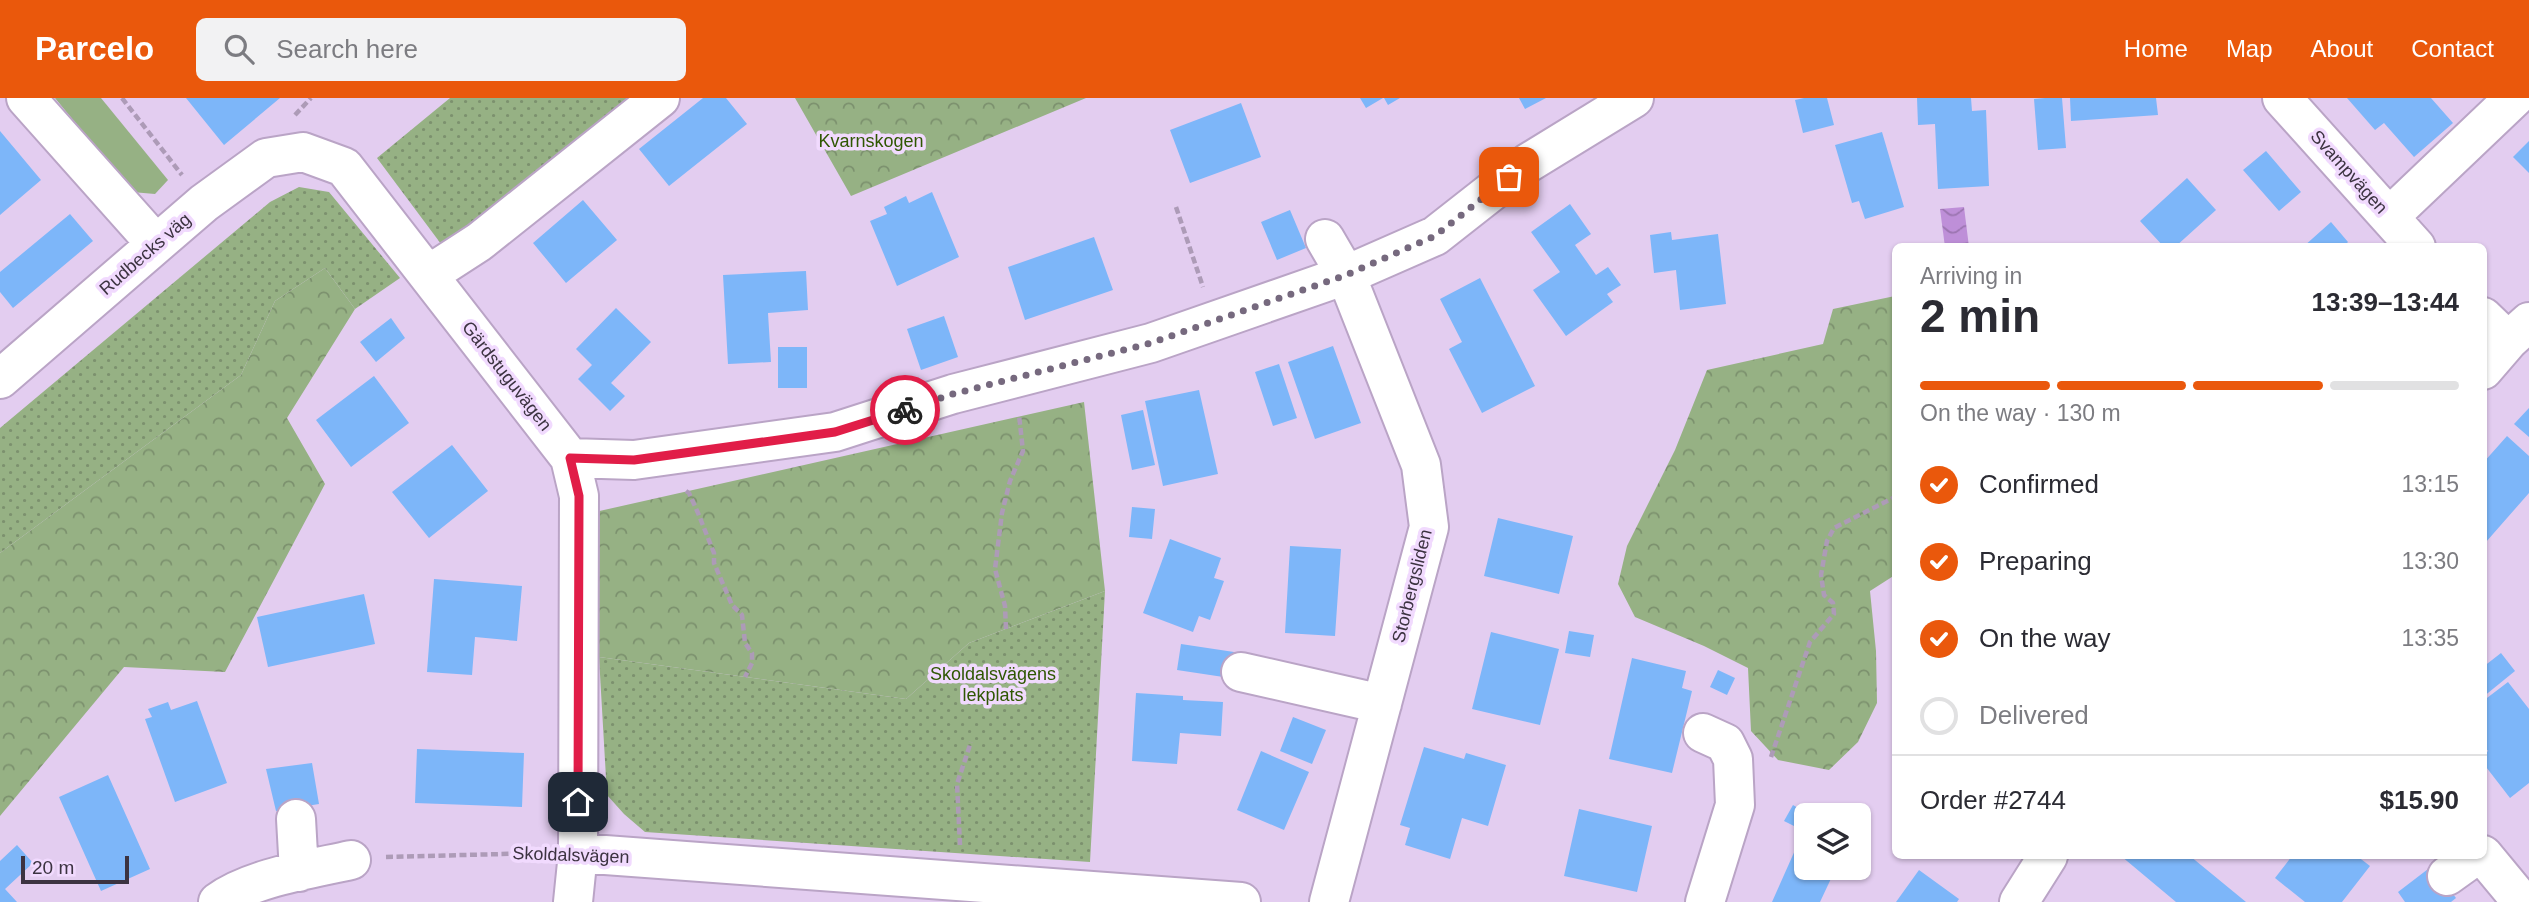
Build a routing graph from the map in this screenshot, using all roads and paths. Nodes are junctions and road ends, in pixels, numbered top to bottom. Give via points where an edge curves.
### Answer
1 (26, 98) edge
2 (122, 98) edge
3 (660, 98) edge
4 (1634, 98) edge
5 (2282, 98) edge
6 (2514, 98) edge
7 (303, 152) joint
8 (204, 203) junction
9 (1176, 207) dead end
10 (2389, 217) junction
11 (1325, 239) dead end
12 (2412, 243) edge
13 (156, 244) junction
14 (428, 275) junction
15 (1346, 275) junction
16 (1214, 321) junction
17 (2507, 327) edge
18 (2487, 363) edge
19 (0, 379) edge
20 (1020, 422) dead end
21 (570, 458) junction
22 (640, 459) junction
23 (1892, 499) edge
24 (1006, 629) dead end
25 (1241, 672) dead end
26 (745, 677) dead end
27 (1382, 704) junction
28 (1703, 733) dead end
29 (971, 742) dead end
30 (1770, 761) dead end
31 (296, 819) dead end
32 (578, 853) junction
33 (2046, 859) edge
34 (2486, 859) edge
35 (351, 860) joint
36 (299, 872) junction
37 (940, 887) edge
38 (218, 902) edge
39 (573, 902) edge
40 (1241, 902) edge
41 (1329, 902) edge
42 (1705, 902) edge
43 (2019, 902) edge
44 (2522, 902) edge

1 - 13 street
2 - 8 path
3 - 14 street via 479,242
4 - 15 street via 1528,163 1435,236
5 - 10 street, Svampvägen
6 - 10 street
7 - 8 street, Rudbecks väg via 266,158
7 - 14 street, Gärdstuguvägen via 344,167
8 - 13 street, Rudbecks väg
9 - 16 path
10 - 12 street, Svampvägen
11 - 15 street, Storbergsliden
13 - 19 street, Rudbecks väg
14 - 21 street, Gärdstuguvägen
15 - 16 street
15 - 27 street, Storbergsliden via 1421,465 1429,527
16 - 22 street via 835,432
17 - 18 street
20 - 24 path via 1023,451 1004,502 995,569
21 - 22 street
21 - 32 street, Gärdstuguvägen via 579,496
22 - 26 path via 690,493 727,594 742,615 745,643 752,653
23 - 30 path via 1834,528 1827,541 1821,575 1833,614 1810,642
25 - 27 street
27 - 41 street, Storbergsliden
28 - 42 street via 1725,743 1733,759 1735,805
29 - 37 path via 957,784 961,840
31 - 36 street
32 - 35 path, Skoldalsvägen
32 - 37 street, Skoldalsvägen
32 - 39 street, Gärdstuguvägen
33 - 43 street
34 - 44 street
35 - 36 street
36 - 38 street via 229,894
37 - 40 street, Skoldalsvägen

